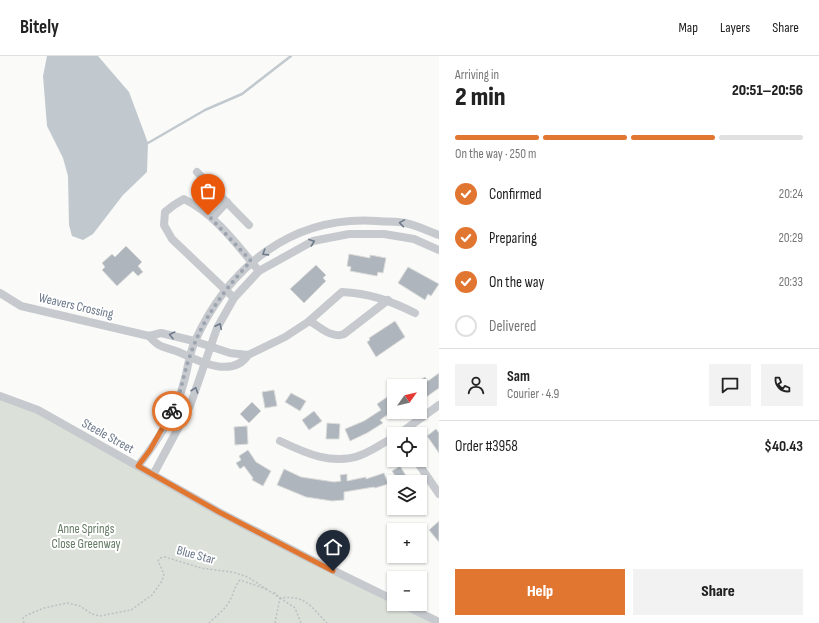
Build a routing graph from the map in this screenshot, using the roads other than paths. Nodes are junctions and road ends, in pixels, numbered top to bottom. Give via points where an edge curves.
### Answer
1 (197, 172) dead end
2 (227, 202) junction
3 (212, 218) junction
4 (346, 221) junction
5 (249, 225) dead end
6 (349, 234) junction
7 (439, 235) edge
8 (439, 250) edge
9 (251, 261) junction
10 (259, 271) junction
11 (225, 289) junction
12 (0, 294) edge
13 (234, 298) junction
14 (388, 300) junction
15 (415, 313) dead end
16 (310, 321) junction
17 (149, 336) junction
18 (194, 341) junction
19 (210, 347) junction
20 (248, 355) junction
21 (189, 358) junction
22 (205, 363) junction
23 (0, 396) edge
24 (439, 405) edge
25 (409, 427) edge
26 (280, 441) dead end
27 (387, 441) edge
28 (138, 466) junction
29 (421, 467) edge
30 (153, 475) junction
31 (439, 494) edge
32 (387, 597) edge
33 (416, 611) edge
34 (439, 622) edge

1 - 2 street
2 - 3 street
2 - 5 street
3 - 9 street
3 - 11 street via 184,199 165,212 164,225 172,239
4 - 6 street
7 -> 4 street via 405,223
4 -> 9 street via 308,229
6 - 8 street via 384,234 414,239
10 -> 6 street via 313,241
9 - 10 street
9 - 11 street
10 - 13 street
11 - 13 street
11 - 18 street
12 - 17 street, Weavers Crossing via 21,306
19 -> 13 street via 217,328
14 - 15 street
14 - 16 street, Weavers Crossing via 342,292
14 - 16 street via 339,336
16 - 20 street, Weavers Crossing via 285,337
18 -> 17 street, Weavers Crossing via 161,333
17 - 21 street, Weavers Crossing via 157,346
18 - 19 street, Weavers Crossing
18 - 21 street
19 - 20 street, Weavers Crossing
19 - 22 street
20 - 22 street, Weavers Crossing via 244,362 235,366
21 - 22 street, Weavers Crossing
21 - 28 street via 175,406
30 -> 22 street via 190,406
23 - 28 street, Steele Street via 38,410
24 - 25 street
26 - 27 street via 317,457 339,458 361,455
28 - 30 street, Steele Street
29 - 31 street
30 - 32 street, Steele Street via 306,558
33 - 34 street

